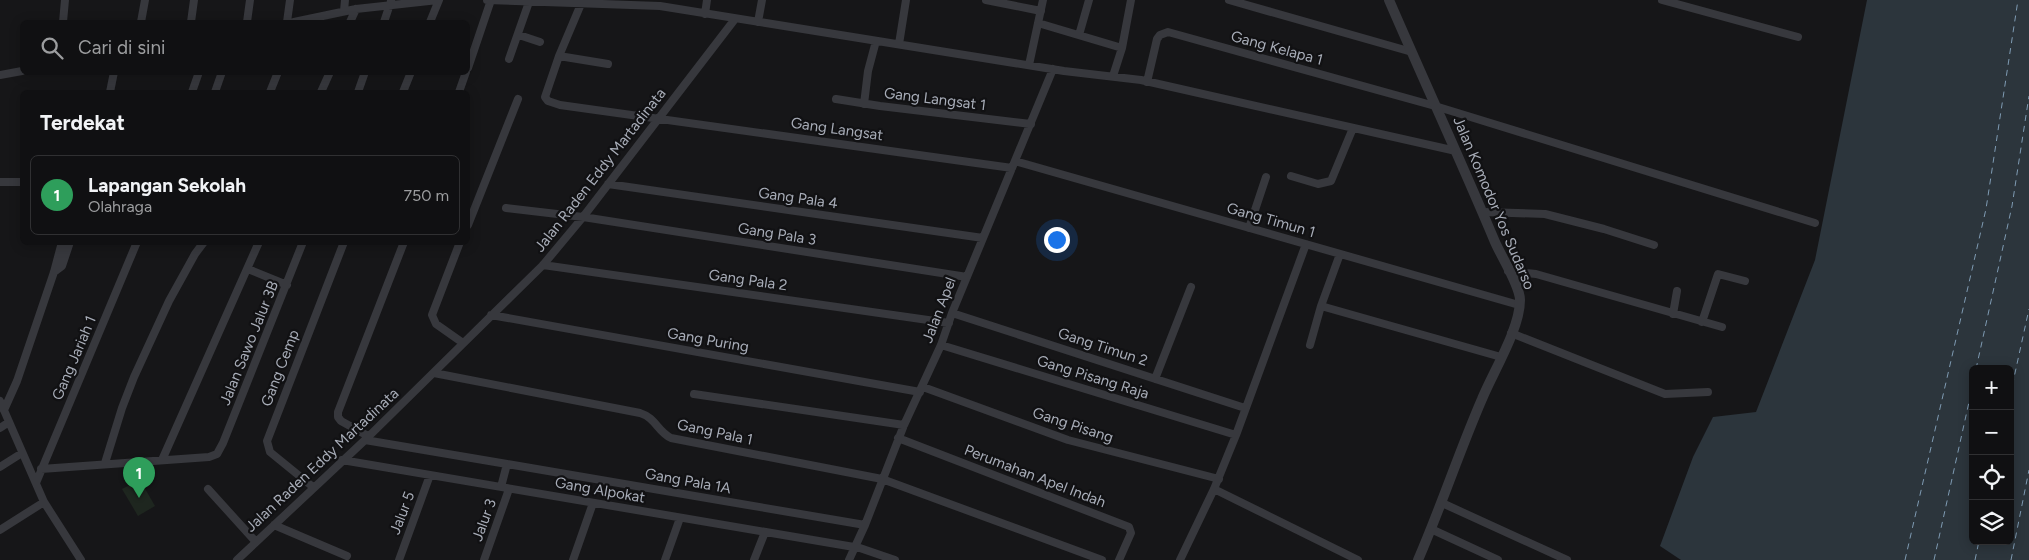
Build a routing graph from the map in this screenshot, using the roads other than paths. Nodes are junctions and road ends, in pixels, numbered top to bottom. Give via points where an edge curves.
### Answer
1 (65, 0) edge
2 (145, 0) edge
3 (194, 0) edge
4 (250, 0) edge
5 (290, 0) edge
6 (345, 0) edge
7 (437, 0) edge
8 (486, 0) edge
9 (491, 0) edge
10 (707, 0) edge
11 (762, 0) edge
12 (906, 0) edge
13 (986, 0) edge
14 (1043, 0) edge
15 (1089, 0) edge
16 (1131, 0) edge
17 (1228, 0) edge
18 (1662, 0) edge
19 (508, 1) edge
20 (1387, 1) edge
21 (391, 2) edge
22 (529, 2) junction
23 (540, 2) edge
24 (579, 2) edge
25 (617, 2) edge
26 (661, 3) edge
27 (361, 6) edge
28 (344, 11) junction
29 (1041, 11) junction
30 (705, 14) junction
31 (735, 19) junction
32 (63, 20) edge
33 (141, 20) edge
34 (191, 20) edge
35 (247, 20) edge
36 (288, 20) edge
37 (306, 20) edge
38 (351, 20) edge
39 (385, 20) edge
40 (431, 20) edge
41 (758, 22) junction
42 (1038, 23) junction
43 (519, 35) junction
44 (1079, 35) junction
45 (1798, 38) dead end
46 (876, 41) junction
47 (540, 42) dead end
48 (899, 44) junction
49 (1122, 48) junction
50 (1412, 52) junction
51 (559, 56) junction
52 (509, 58) dead end
53 (470, 62) edge
54 (608, 64) dead end
55 (1029, 65) junction
56 (1053, 69) junction
57 (20, 71) edge
58 (0, 75) edge
59 (113, 75) edge
60 (198, 75) edge
61 (221, 75) edge
62 (277, 75) edge
63 (329, 75) edge
64 (365, 75) edge
65 (410, 75) edge
66 (465, 75) edge
67 (1113, 76) junction
68 (1147, 82) junction
69 (110, 90) edge
70 (193, 90) edge
71 (216, 90) edge
72 (271, 90) edge
73 (322, 90) edge
74 (359, 90) edge
75 (404, 90) edge
76 (460, 90) edge
77 (518, 99) dead end
78 (836, 100) dead end
79 (864, 104) junction
80 (1435, 106) junction
81 (658, 119) junction
82 (1031, 124) junction
83 (1353, 128) junction
84 (1456, 151) junction
85 (1014, 164) junction
86 (1291, 176) dead end
87 (1266, 177) dead end
88 (0, 182) edge
89 (20, 182) edge
90 (608, 184) junction
91 (506, 208) dead end
92 (1484, 212) junction
93 (583, 218) junction
94 (470, 220) edge
95 (1815, 223) dead end
96 (1249, 228) junction
97 (983, 238) junction
98 (1306, 244) junction
99 (61, 245) edge
100 (69, 245) edge
101 (136, 245) edge
102 (202, 245) edge
103 (258, 245) edge
104 (302, 245) edge
105 (343, 245) edge
106 (403, 245) edge
107 (459, 245) edge
108 (1654, 245) dead end
109 (1340, 254) junction
110 (543, 265) junction
111 (248, 268) junction
112 (1508, 271) junction
113 (54, 272) junction
114 (967, 277) junction
115 (1745, 281) dead end
116 (287, 285) junction
117 (1191, 287) dead end
118 (1677, 291) dead end
119 (1519, 305) junction
120 (1321, 306) junction
121 (952, 313) junction
122 (1673, 314) junction
123 (491, 315) junction
124 (1702, 322) junction
125 (949, 323) junction
126 (1722, 327) dead end
127 (1511, 333) junction
128 (463, 342) junction
129 (941, 345) junction
130 (1310, 345) dead end
131 (1501, 357) junction
132 (434, 373) junction
133 (1155, 379) junction
134 (921, 390) junction
135 (1708, 392) dead end
136 (694, 394) dead end
137 (0, 401) edge
138 (1245, 408) junction
139 (4, 410) junction
140 (9, 422) junction
141 (904, 425) junction
142 (0, 428) edge
143 (1236, 435) junction
144 (366, 438) junction
145 (898, 438) junction
146 (22, 453) junction
147 (162, 460) junction
148 (342, 460) junction
149 (105, 463) junction
150 (507, 464) junction
151 (0, 467) edge
152 (41, 469) junction
153 (430, 475) junction
154 (882, 479) junction
155 (1219, 479) junction
156 (36, 483) junction
157 (313, 487) junction
158 (501, 487) junction
159 (208, 489) dead end
160 (509, 489) junction
161 (1214, 489) junction
162 (44, 502) junction
163 (593, 503) junction
164 (1442, 503) junction
165 (680, 518) junction
166 (274, 525) junction
167 (865, 525) junction
168 (1431, 529) junction
169 (0, 530) edge
170 (765, 532) junction
171 (256, 542) junction
172 (854, 547) junction
173 (347, 556) dead end
174 (81, 560) edge
175 (237, 560) edge
176 (398, 560) edge
177 (484, 560) edge
178 (573, 560) edge
179 (665, 560) edge
180 (754, 560) edge
181 (849, 560) edge
182 (895, 560) edge
183 (1102, 560) edge
184 (1119, 560) edge
185 (1180, 560) edge
186 (1358, 560) edge
187 (1418, 560) edge
188 (1498, 560) edge
189 (1567, 560) edge

1 - 32 street
2 - 33 street
3 - 34 street
4 - 35 street
5 - 36 street
6 - 28 street
7 - 21 street
7 - 40 street
8 - 9 street
9 - 19 street
9 - 53 street
10 - 30 street
11 - 41 street
12 - 48 street
13 - 29 street
14 - 29 street
15 - 44 street
16 - 49 street
17 - 50 street
18 - 45 street
19 - 22 street
20 - 50 street, Jalan Komodor Yos Sudarso
21 - 27 street
21 - 39 street
22 - 23 street
22 - 43 street
23 - 24 street
24 - 25 street
24 - 51 street
25 - 26 street
26 - 30 street
27 - 28 street
27 - 38 street
28 - 37 street
29 - 42 street
30 - 31 street
31 - 41 street
31 - 81 street, Jalan Raden Eddy Martadinata
41 - 46 street
42 - 44 street
42 - 55 street
43 - 47 street
43 - 52 street
44 - 49 street
46 - 48 street
46 - 79 street via 866,79
48 - 55 street
49 - 67 street
50 - 80 street, Jalan Komodor Yos Sudarso
51 - 54 street
51 - 81 street, Gang Langsat via 545,97 548,101
55 - 56 street
56 - 67 street
56 - 82 street, Jalan Apel
57 - 58 street
59 - 69 street
60 - 70 street
61 - 71 street
62 - 72 street
63 - 73 street
64 - 74 street
65 - 75 street
66 - 76 street
67 - 68 street
68 - 80 street, Gang Kelapa 1 via 1157,39 1168,32
68 - 83 street
77 - 94 street
78 - 79 street, Gang Langsat 1
79 - 82 street, Gang Langsat 1
80 - 84 street, Jalan Komodor Yos Sudarso
80 - 95 street, Gang Kelapa 1
81 - 85 street, Gang Langsat
81 - 90 street, Jalan Raden Eddy Martadinata
82 - 85 street, Jalan Apel
83 - 84 street
83 - 86 street via 1330,181 1318,184
84 - 92 street, Jalan Komodor Yos Sudarso
85 - 96 street, Gang Timun 1
85 - 97 street, Jalan Apel
87 - 96 street
88 - 89 street
90 - 93 street, Jalan Raden Eddy Martadinata
90 - 97 street, Gang Pala 4
91 - 93 street, Gang Pala 3
92 - 108 street via 1545,214
92 - 112 street, Jalan Komodor Yos Sudarso
93 - 110 street, Jalan Raden Eddy Martadinata
93 - 114 street, Gang Pala 3
96 - 98 street, Gang Timun 1
97 - 114 street, Jalan Apel
98 - 109 street, Gang Timun 1
98 - 138 street
99 - 113 street
100 - 113 street via 62,266
101 - 152 street, Gang Jariah 1
102 - 149 street via 169,300 134,377
103 - 111 street
104 - 116 street, Jalan Sawo Jalur 3B
105 - 157 street, Gang Cemp via 267,441 270,452
106 - 144 street, Gang Pala 1A via 338,412 341,421
107 - 128 street via 432,315 436,324
109 - 119 street, Gang Timun 1
109 - 120 street
110 - 123 street, Jalan Raden Eddy Martadinata
110 - 125 street, Gang Pala 2
111 - 116 street
111 - 147 street
112 - 119 street, Jalan Komodor Yos Sudarso via 1518,290
112 - 122 street via 1536,274
113 - 139 street via 17,382
114 - 121 street, Jalan Apel
115 - 124 street via 1718,274
116 - 147 street, Jalan Sawo Jalur 3B via 218,454
117 - 133 street
118 - 122 street
119 - 127 street, Jalan Komodor Yos Sudarso
120 - 130 street
120 - 131 street
121 - 125 street, Jalan Apel
121 - 133 street, Gang Timun 2
122 - 124 street
123 - 128 street, Jalan Raden Eddy Martadinata
123 - 134 street, Gang Puring
124 - 126 street
125 - 129 street, Jalan Apel
127 - 131 street, Jalan Komodor Yos Sudarso
127 - 135 street via 1665,394
128 - 132 street, Jalan Raden Eddy Martadinata
129 - 134 street, Jalan Apel
129 - 143 street, Gang Pisang Raja
131 - 164 street, Jalan Komodor Yos Sudarso
132 - 144 street, Jalan Raden Eddy Martadinata
132 - 154 street, Gang Pala 1 via 640,413 652,418 671,438
133 - 138 street, Gang Timun 2
134 - 141 street, Jalan Apel
134 - 155 street, Gang Pisang via 1068,440
136 - 141 street
137 - 139 street
138 - 143 street
139 - 140 street
140 - 142 street
140 - 146 street
141 - 145 street, Jalan Apel
143 - 155 street
144 - 148 street, Jalan Raden Eddy Martadinata
144 - 150 street, Gang Pala 1A
145 - 154 street, Jalan Apel
145 - 184 street, Perumahan Apel Indah via 1129,527 1131,534
146 - 151 street
146 - 156 street
147 - 149 street
148 - 153 street, Gang Alpokat
148 - 157 street, Jalan Raden Eddy Martadinata
149 - 152 street
150 - 158 street
150 - 167 street, Gang Pala 1A
152 - 156 street, Gang Jariah 1
153 - 158 street, Gang Alpokat
153 - 176 street, Jalur 5
154 - 167 street, Jalan Apel
154 - 183 street
155 - 161 street
156 - 162 street
157 - 166 street, Jalan Raden Eddy Martadinata
158 - 160 street, Gang Alpokat
159 - 171 street
160 - 163 street, Gang Alpokat
160 - 177 street, Jalur 3
161 - 185 street
161 - 186 street
162 - 169 street
162 - 174 street
163 - 165 street, Gang Alpokat
163 - 178 street
164 - 168 street, Jalan Komodor Yos Sudarso
164 - 189 street
165 - 170 street, Gang Alpokat
165 - 179 street
166 - 171 street, Jalan Raden Eddy Martadinata
166 - 173 street
167 - 172 street, Jalan Apel
168 - 187 street, Jalan Komodor Yos Sudarso
168 - 188 street
170 - 172 street, Gang Alpokat
170 - 180 street
171 - 175 street, Jalan Raden Eddy Martadinata
172 - 181 street, Jalan Apel
172 - 182 street, Gang Alpokat

